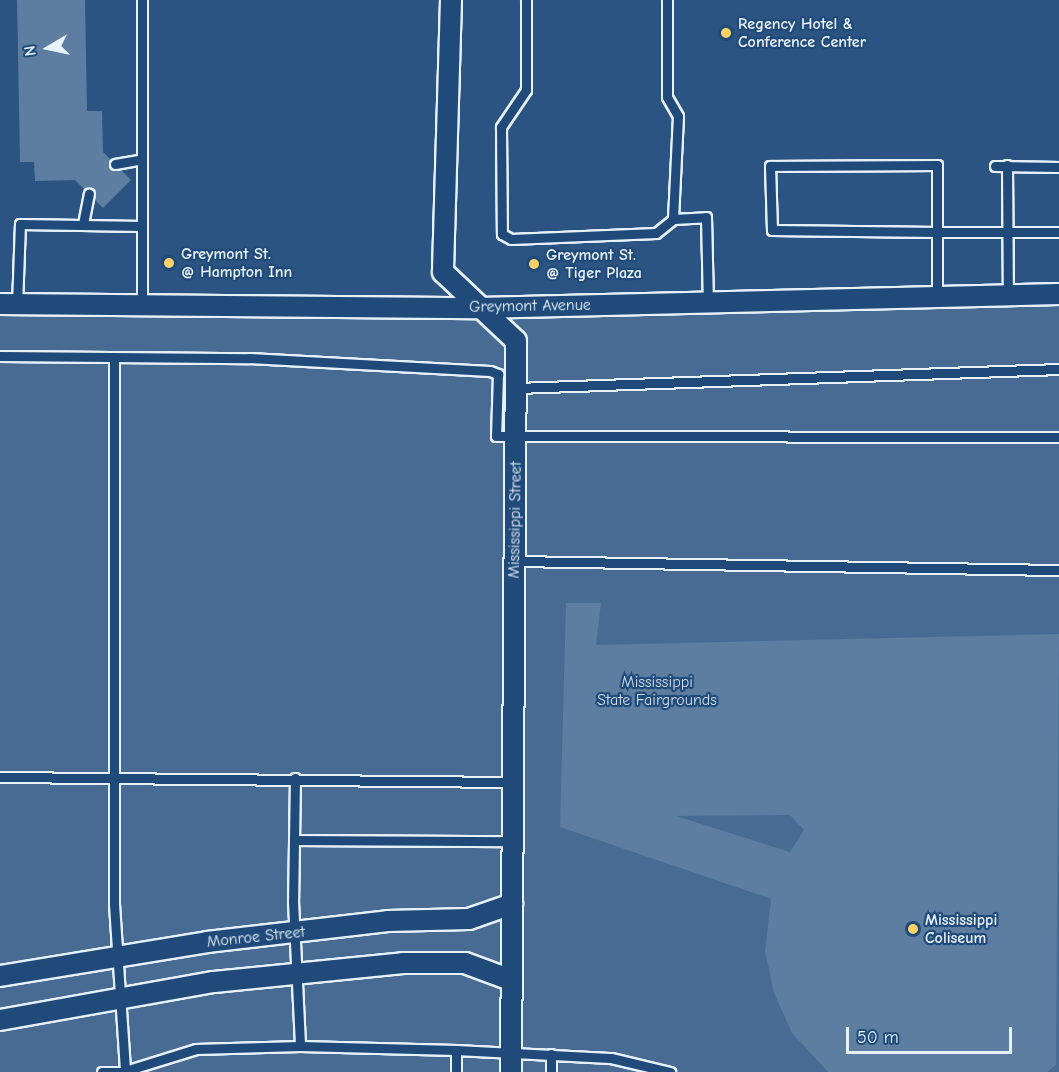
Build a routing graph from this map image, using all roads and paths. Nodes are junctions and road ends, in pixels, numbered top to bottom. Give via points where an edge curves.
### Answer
1 (142, 0) edge
2 (451, 0) edge
3 (526, 0) edge
4 (666, 0) edge
5 (142, 159) junction
6 (115, 164) dead end
7 (937, 165) junction
8 (948, 165) dead end
9 (1007, 165) junction
10 (995, 166) dead end
11 (1059, 167) edge
12 (89, 194) dead end
13 (673, 219) junction
14 (83, 224) junction
15 (142, 226) junction
16 (937, 231) junction
17 (1005, 232) junction
18 (1059, 232) edge
19 (1059, 294) edge
20 (1008, 295) junction
21 (937, 297) junction
22 (708, 302) junction
23 (8, 305) edge
24 (142, 305) junction
25 (478, 308) junction
26 (0, 356) edge
27 (114, 357) junction
28 (1059, 369) edge
29 (516, 388) junction
30 (515, 437) junction
31 (1059, 437) edge
32 (514, 561) junction
33 (1059, 570) edge
34 (0, 777) edge
35 (115, 777) junction
36 (295, 778) junction
37 (513, 782) junction
38 (294, 840) junction
39 (512, 841) junction
40 (512, 904) junction
41 (294, 933) junction
42 (118, 958) junction
43 (297, 973) junction
44 (0, 976) edge
45 (511, 980) junction
46 (120, 998) junction
47 (0, 1020) edge
48 (300, 1046) junction
49 (456, 1050) junction
50 (511, 1050) junction
51 (551, 1054) junction
52 (102, 1072) edge
53 (125, 1072) edge
54 (456, 1072) edge
55 (511, 1072) edge
56 (551, 1072) edge
57 (670, 1072) edge

1 - 5 lane
2 - 25 street, Mississippi Street via 443,272
3 - 13 lane via 526,90 501,127 502,234 511,239 656,233
4 - 13 lane via 668,97 678,116
5 - 6 lane
5 - 15 lane
7 - 8 lane
7 - 16 lane
7 - 16 lane via 770,166 772,230
9 - 10 lane
9 - 11 lane
9 - 17 lane
12 - 14 lane
13 - 22 lane via 706,218
14 - 15 lane
14 - 23 lane via 20,224
15 - 24 lane
16 - 17 lane
16 - 21 lane
17 - 18 lane
17 - 20 lane
19 - 20 street, Greymont Avenue
20 - 21 street, Greymont Avenue
21 - 22 street, Greymont Avenue
22 - 25 street, Greymont Avenue
23 - 24 street, Greymont Avenue
24 - 25 street, Greymont Avenue
25 - 29 street, Mississippi Street via 516,341
26 - 27 lane
27 - 30 lane via 490,370 498,374 496,436
27 - 35 lane
28 - 29 lane
29 - 30 street, Mississippi Street
30 - 31 lane
30 - 32 street, Mississippi Street
32 - 33 lane
32 - 37 street, Mississippi Street
34 - 35 lane
35 - 36 lane
35 - 42 lane
36 - 37 lane
36 - 38 lane
37 - 39 street, Mississippi Street
38 - 39 lane
38 - 41 lane
39 - 40 street, Mississippi Street
40 - 41 street, Monroe Street via 469,919 388,921
40 - 45 street, Mississippi Street
41 - 42 street, Monroe Street
41 - 43 lane
42 - 44 street, Monroe Street
42 - 46 lane
43 - 45 street via 403,963 465,963
43 - 46 street
43 - 48 lane
45 - 50 street, Mississippi Street
46 - 47 street
46 - 53 lane
48 - 49 lane
48 - 53 lane via 195,1048
49 - 50 lane
49 - 54 lane
50 - 51 lane
50 - 55 street, Mississippi Street
51 - 56 lane
51 - 57 lane via 611,1058
52 - 53 lane

